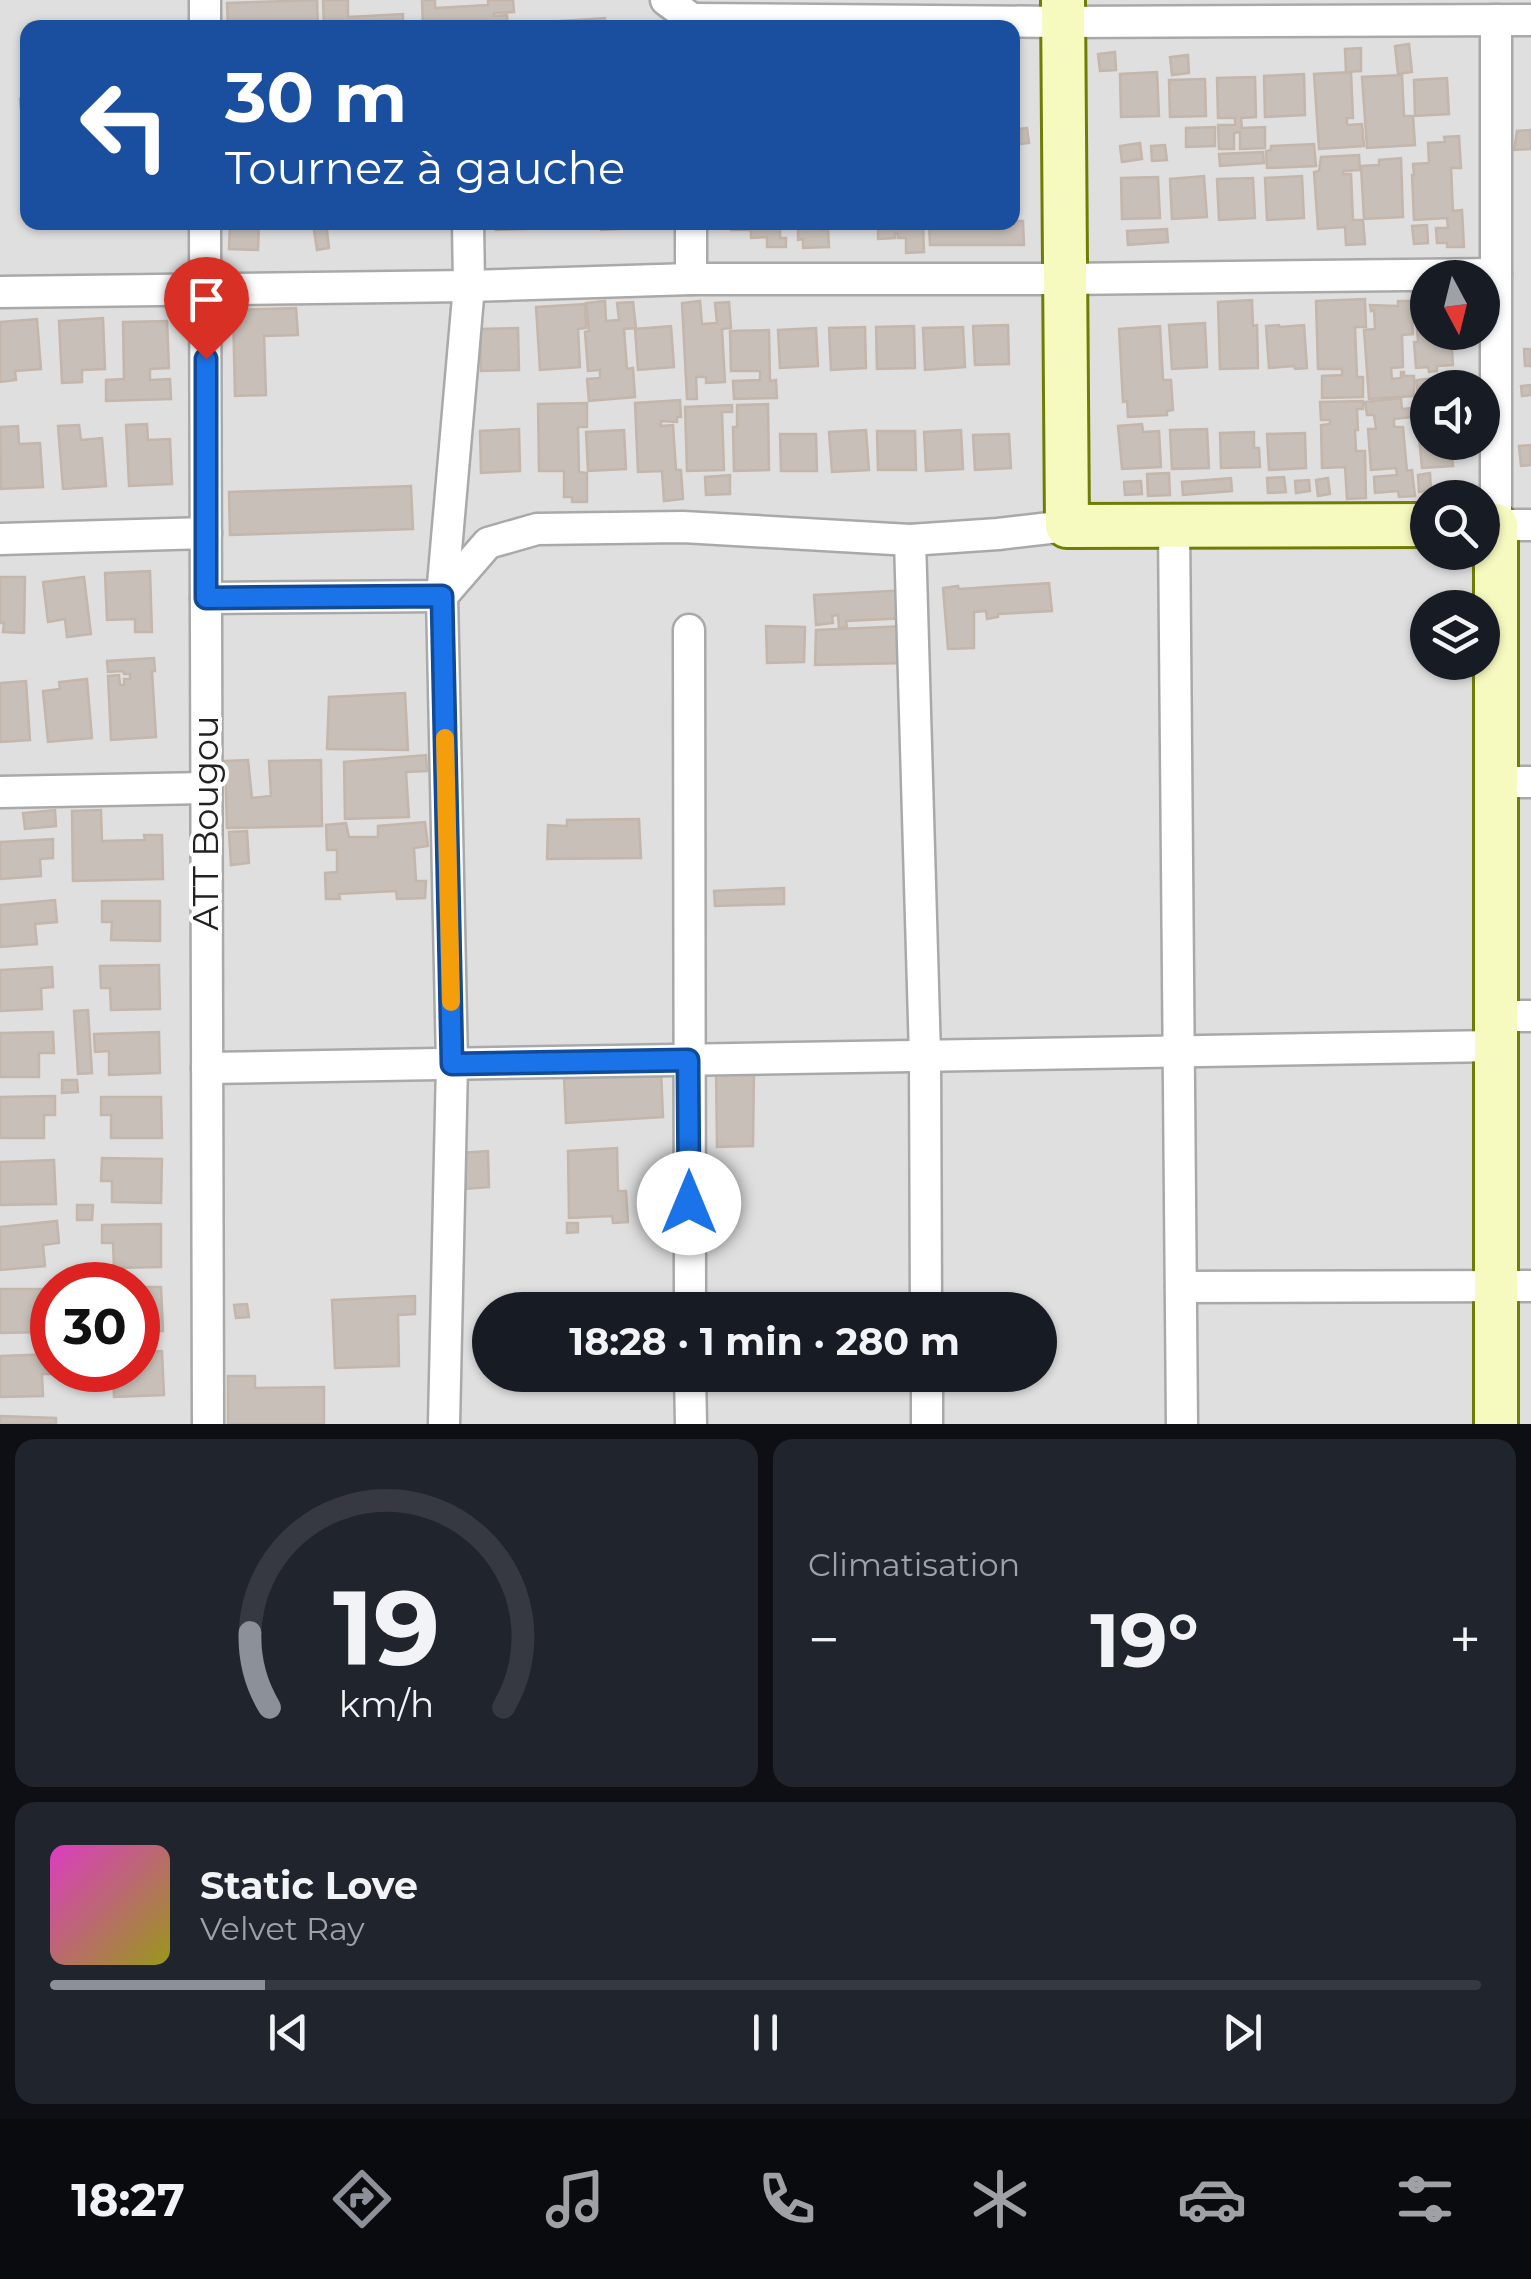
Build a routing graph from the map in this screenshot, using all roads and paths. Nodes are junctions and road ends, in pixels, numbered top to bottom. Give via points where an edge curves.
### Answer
1 (666, 0) edge
2 (1063, 11) edge
3 (689, 20) edge
4 (785, 20) edge
5 (1496, 20) junction
6 (1531, 20) edge
7 (205, 230) edge
8 (468, 230) edge
9 (692, 230) edge
10 (1496, 260) edge
11 (1410, 275) edge
12 (1065, 279) junction
13 (692, 280) junction
14 (469, 286) junction
15 (206, 290) junction
16 (0, 292) edge
17 (1498, 350) edge
18 (1174, 525) junction
19 (1410, 525) edge
20 (1503, 525) edge
21 (1067, 526) junction
22 (206, 533) junction
23 (0, 539) edge
24 (910, 540) junction
25 (442, 596) junction
26 (206, 598) junction
27 (689, 630) dead end
28 (1514, 782) edge
29 (206, 788) junction
30 (0, 792) edge
31 (1507, 1026) edge
32 (1179, 1052) junction
33 (925, 1056) junction
34 (688, 1060) junction
35 (452, 1064) junction
36 (207, 1068) junction
37 (1513, 1286) edge
38 (1181, 1287) junction
39 (690, 1292) edge
40 (926, 1292) edge
41 (690, 1392) edge
42 (927, 1392) edge
43 (208, 1424) edge
44 (444, 1424) edge
45 (691, 1424) edge
46 (927, 1424) edge
47 (1182, 1424) edge
48 (1496, 1424) edge

1 - 3 street
2 - 4 street
2 - 5 street
2 - 12 street
5 - 6 street
5 - 10 street
7 - 15 street, ATT Bougou
8 - 14 street
9 - 13 street
11 - 12 street
12 - 13 street
12 - 21 street
13 - 14 street
14 - 15 street
14 - 25 street
15 - 16 street
15 - 22 street, ATT Bougou
17 - 20 street
18 - 19 street
18 - 21 street
18 - 32 street
20 - 28 street
21 - 24 street
22 - 23 street
22 - 26 street, ATT Bougou
24 - 25 street via 683,527 536,529 488,543
24 - 33 street
25 - 26 street
25 - 35 street
26 - 29 street, ATT Bougou
27 - 34 street
28 - 31 street
29 - 30 street
29 - 36 street, ATT Bougou
31 - 32 street
31 - 37 street
32 - 33 street
32 - 38 street
33 - 34 street
33 - 40 street
34 - 35 street
34 - 39 street
35 - 36 street
35 - 44 street
36 - 43 street, ATT Bougou
37 - 38 street
37 - 48 street
38 - 47 street
41 - 45 street
42 - 46 street

